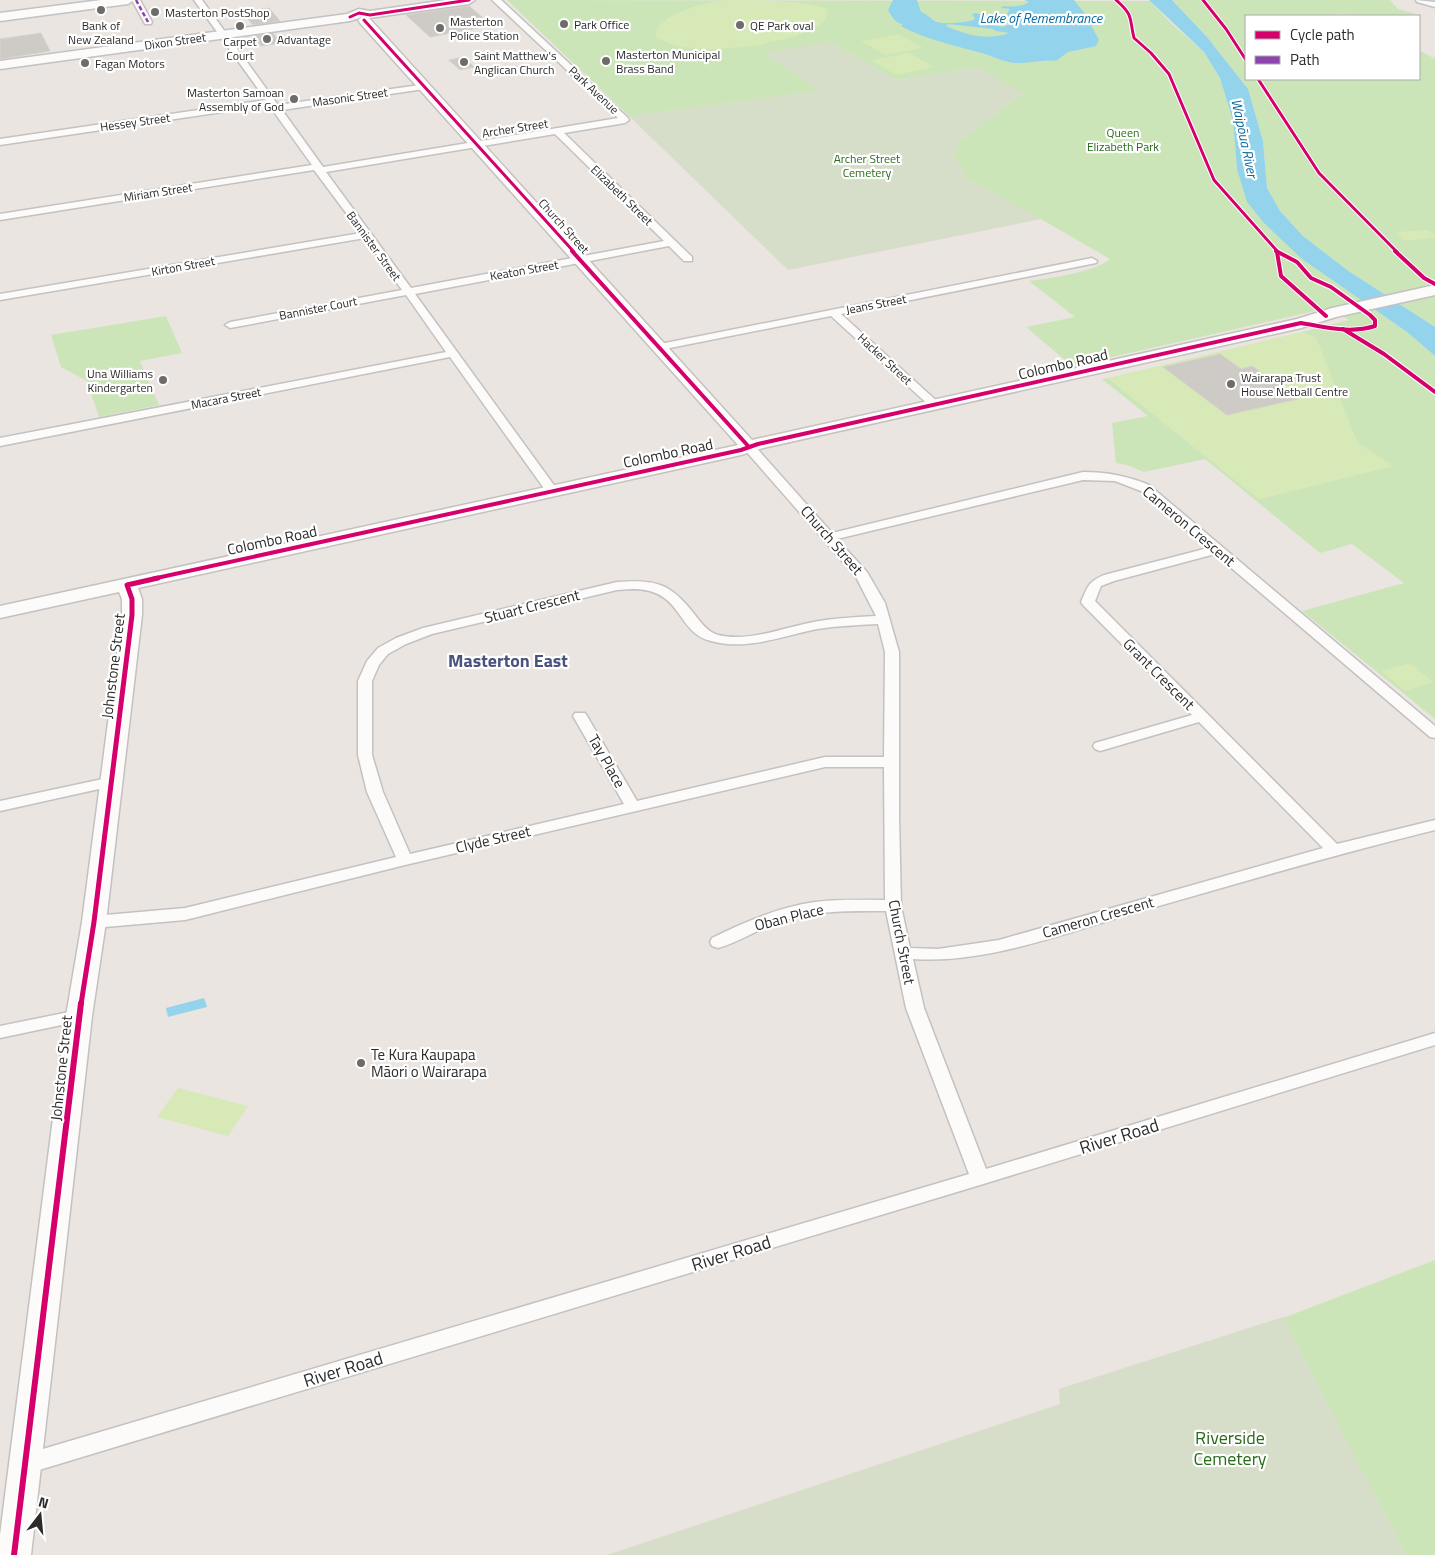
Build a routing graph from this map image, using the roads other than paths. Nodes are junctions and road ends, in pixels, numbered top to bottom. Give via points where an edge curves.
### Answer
1 (128, 0) edge
2 (136, 0) edge
3 (198, 0) edge
4 (469, 0) edge
5 (496, 0) edge
6 (1420, 0) edge
7 (1435, 6) edge
8 (359, 14) junction
9 (0, 17) edge
10 (148, 22) dead end
11 (223, 35) junction
12 (0, 65) edge
13 (424, 86) junction
14 (273, 105) junction
15 (625, 120) joint
16 (557, 131) junction
17 (0, 142) edge
18 (477, 144) junction
19 (318, 168) junction
20 (0, 217) edge
21 (366, 234) junction
22 (671, 243) junction
23 (688, 259) dead end
24 (581, 260) junction
25 (1092, 260) dead end
26 (1435, 290) edge
27 (406, 292) junction
28 (1435, 296) edge
29 (0, 297) edge
30 (834, 313) junction
31 (1332, 315) junction
32 (230, 325) dead end
33 (660, 347) junction
34 (451, 354) junction
35 (936, 406) junction
36 (0, 442) edge
37 (749, 447) junction
38 (552, 491) junction
39 (830, 537) junction
40 (1217, 550) junction
41 (128, 585) junction
42 (0, 612) edge
43 (884, 619) junction
44 (580, 716) dead end
45 (1202, 717) junction
46 (1435, 734) edge
47 (1100, 746) dead end
48 (892, 762) junction
49 (112, 782) junction
50 (0, 806) edge
51 (633, 807) junction
52 (1435, 825) edge
53 (1334, 850) junction
54 (405, 860) junction
55 (893, 906) junction
56 (94, 922) junction
57 (718, 942) dead end
58 (903, 953) junction
59 (79, 1016) junction
60 (0, 1032) edge
61 (1435, 1039) edge
62 (980, 1178) junction
63 (26, 1464) junction
64 (14, 1555) edge

1 - 9 street
2 - 10 street
3 - 11 street, Bannister Street
4 - 8 street, Dixon Street
5 - 15 street, Park Avenue
6 - 7 street
8 - 11 street, Dixon Street
8 - 13 street, Church Street
11 - 12 street, Dixon Street
11 - 14 street, Bannister Street
13 - 14 street, Masonic Street
13 - 18 street, Church Street
14 - 17 street, Hessey Street
14 - 19 street, Bannister Street
15 - 16 street, Archer Street
16 - 18 street, Archer Street
16 - 22 street, Elizabeth Street
18 - 19 street, Archer Street
18 - 24 street, Church Street
19 - 20 street, Miriam Street
19 - 21 street, Bannister Street
21 - 27 street, Bannister Street
21 - 29 street, Kirton Street
22 - 23 street, Elizabeth Street
22 - 24 street, Keaton Street
24 - 27 street, Keaton Street
24 - 33 street, Church Street
25 - 30 street, Jeans Street
26 - 31 street, Colombo Road
27 - 32 street, Bannister Court
27 - 34 street, Bannister Street
28 - 31 street, Colombo Road
30 - 33 street, Jeans Street
30 - 35 street, Hacker Street
31 - 35 street, Colombo Road
33 - 37 street, Church Street
34 - 36 street, Macara Street
34 - 38 street, Bannister Street
35 - 37 street, Colombo Road
37 - 38 street, Colombo Road
37 - 39 street, Church Street
38 - 41 street, Colombo Road
39 - 40 street, Cameron Crescent via 1083,476 1103,475 1124,478 1145,488
39 - 43 street, Church Street via 862,575
40 - 45 street, Grant Crescent via 1108,578 1095,584 1088,602
40 - 46 street, Cameron Crescent
41 - 42 street, Colombo Road
41 - 49 street, Johnstone Street via 132,615
43 - 48 street, Church Street via 892,652
43 - 54 street, Stuart Crescent via 822,625 751,638 713,638 698,630 671,594 656,586 639,583 438,629 401,641 384,651 372,664 365,681 365,755 375,792
44 - 51 street, Tay Place
45 - 47 street
45 - 53 street, Grant Crescent
48 - 51 street, Clyde Street via 825,762
48 - 55 street, Church Street
49 - 50 street
49 - 56 street, Johnstone Street
51 - 54 street, Clyde Street
52 - 53 street, Cameron Crescent
53 - 58 street, Cameron Crescent via 999,946 938,955
54 - 56 street, Clyde Street via 185,914
55 - 57 street, Oban Place via 812,908 761,923
55 - 58 street, Church Street
56 - 59 street, Johnstone Street
58 - 62 street, Church Street via 916,1008
59 - 60 street
59 - 63 street, Johnstone Street
61 - 62 street, River Road
62 - 63 street, River Road
63 - 64 street, Johnstone Street

